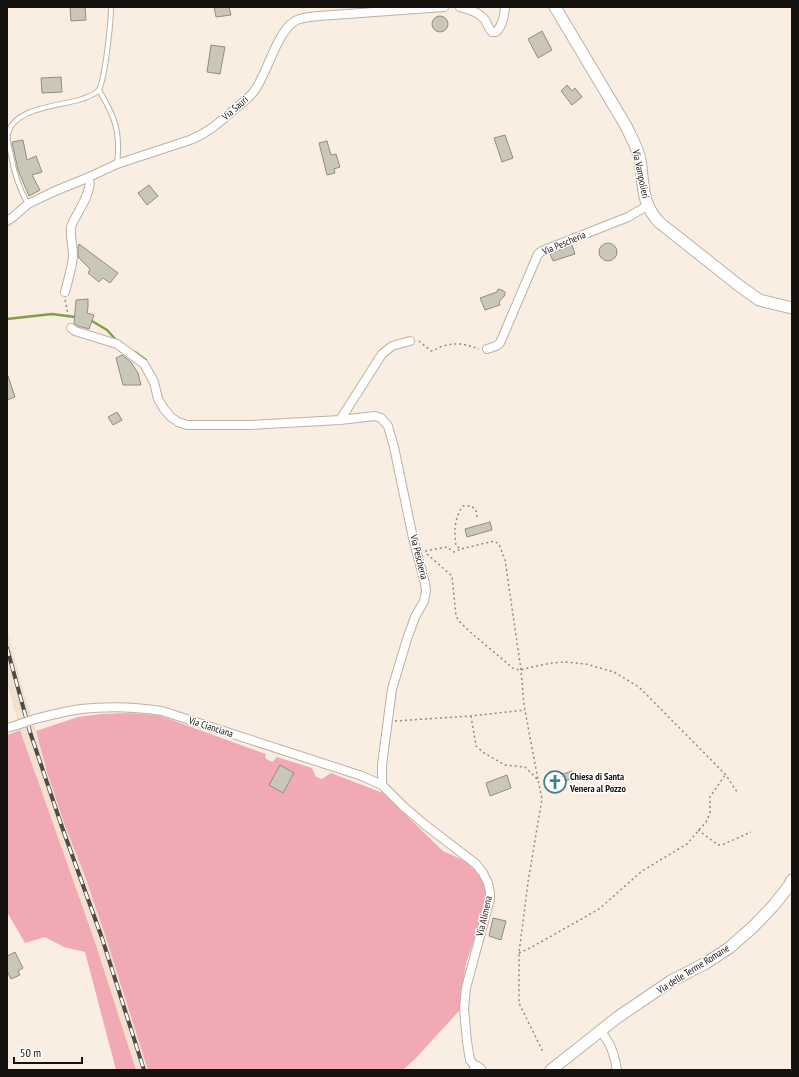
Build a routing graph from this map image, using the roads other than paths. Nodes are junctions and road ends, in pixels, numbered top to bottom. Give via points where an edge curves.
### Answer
1 (111, 7) edge
2 (444, 7) edge
3 (460, 7) edge
4 (505, 7) edge
5 (554, 7) edge
6 (99, 90) junction
7 (117, 164) junction
8 (87, 178) junction
9 (28, 204) junction
10 (648, 206) junction
11 (7, 221) edge
12 (64, 292) road end
13 (792, 308) edge
14 (72, 328) road end
15 (410, 342) road end
16 (487, 349) road end
17 (340, 420) junction
18 (7, 728) edge
19 (382, 785) junction
20 (792, 880) edge
21 (600, 1030) junction
22 (477, 1069) edge
23 (551, 1070) edge
24 (617, 1070) edge

1 - 6 lane via 109,38
2 - 7 street, Via Sauri via 319,16 295,21 280,39 254,91 210,130 190,140
3 - 4 street via 474,11 492,32 496,32 500,27
5 - 10 street, Via Vampolieri via 633,140 640,159
6 - 7 lane via 116,124
6 - 9 lane via 87,98 46,107 22,116 10,129 8,143 15,173
7 - 8 street, Via Sauri
8 - 9 street, Via Sauri
8 - 12 street via 90,183 89,190 72,223 70,237 73,254
9 - 11 street, Via Sauri
10 - 13 street, Via Vampolieri via 660,223 759,300
10 - 16 street, Via Pescheria via 628,217 538,254 500,342
14 - 17 street, Via Pescheria via 117,344 144,364 154,382 158,399 164,409 178,422 187,425 250,425
15 - 17 street via 392,346 382,354
17 - 19 street, Via Pescheria via 375,416 381,418 388,426 413,538 426,583 424,600 415,617 392,688 382,765
18 - 19 street, Via Cianciana, bridge via 81,709 138,708 162,711 362,776
19 - 22 street, Via Alimena via 424,824 476,864 488,883 490,899 466,988 464,1008 470,1060
20 - 21 street, Via delle Terme Romane via 769,910 729,948 671,981
21 - 23 street, Via delle Terme Romane
21 - 24 street via 609,1042

